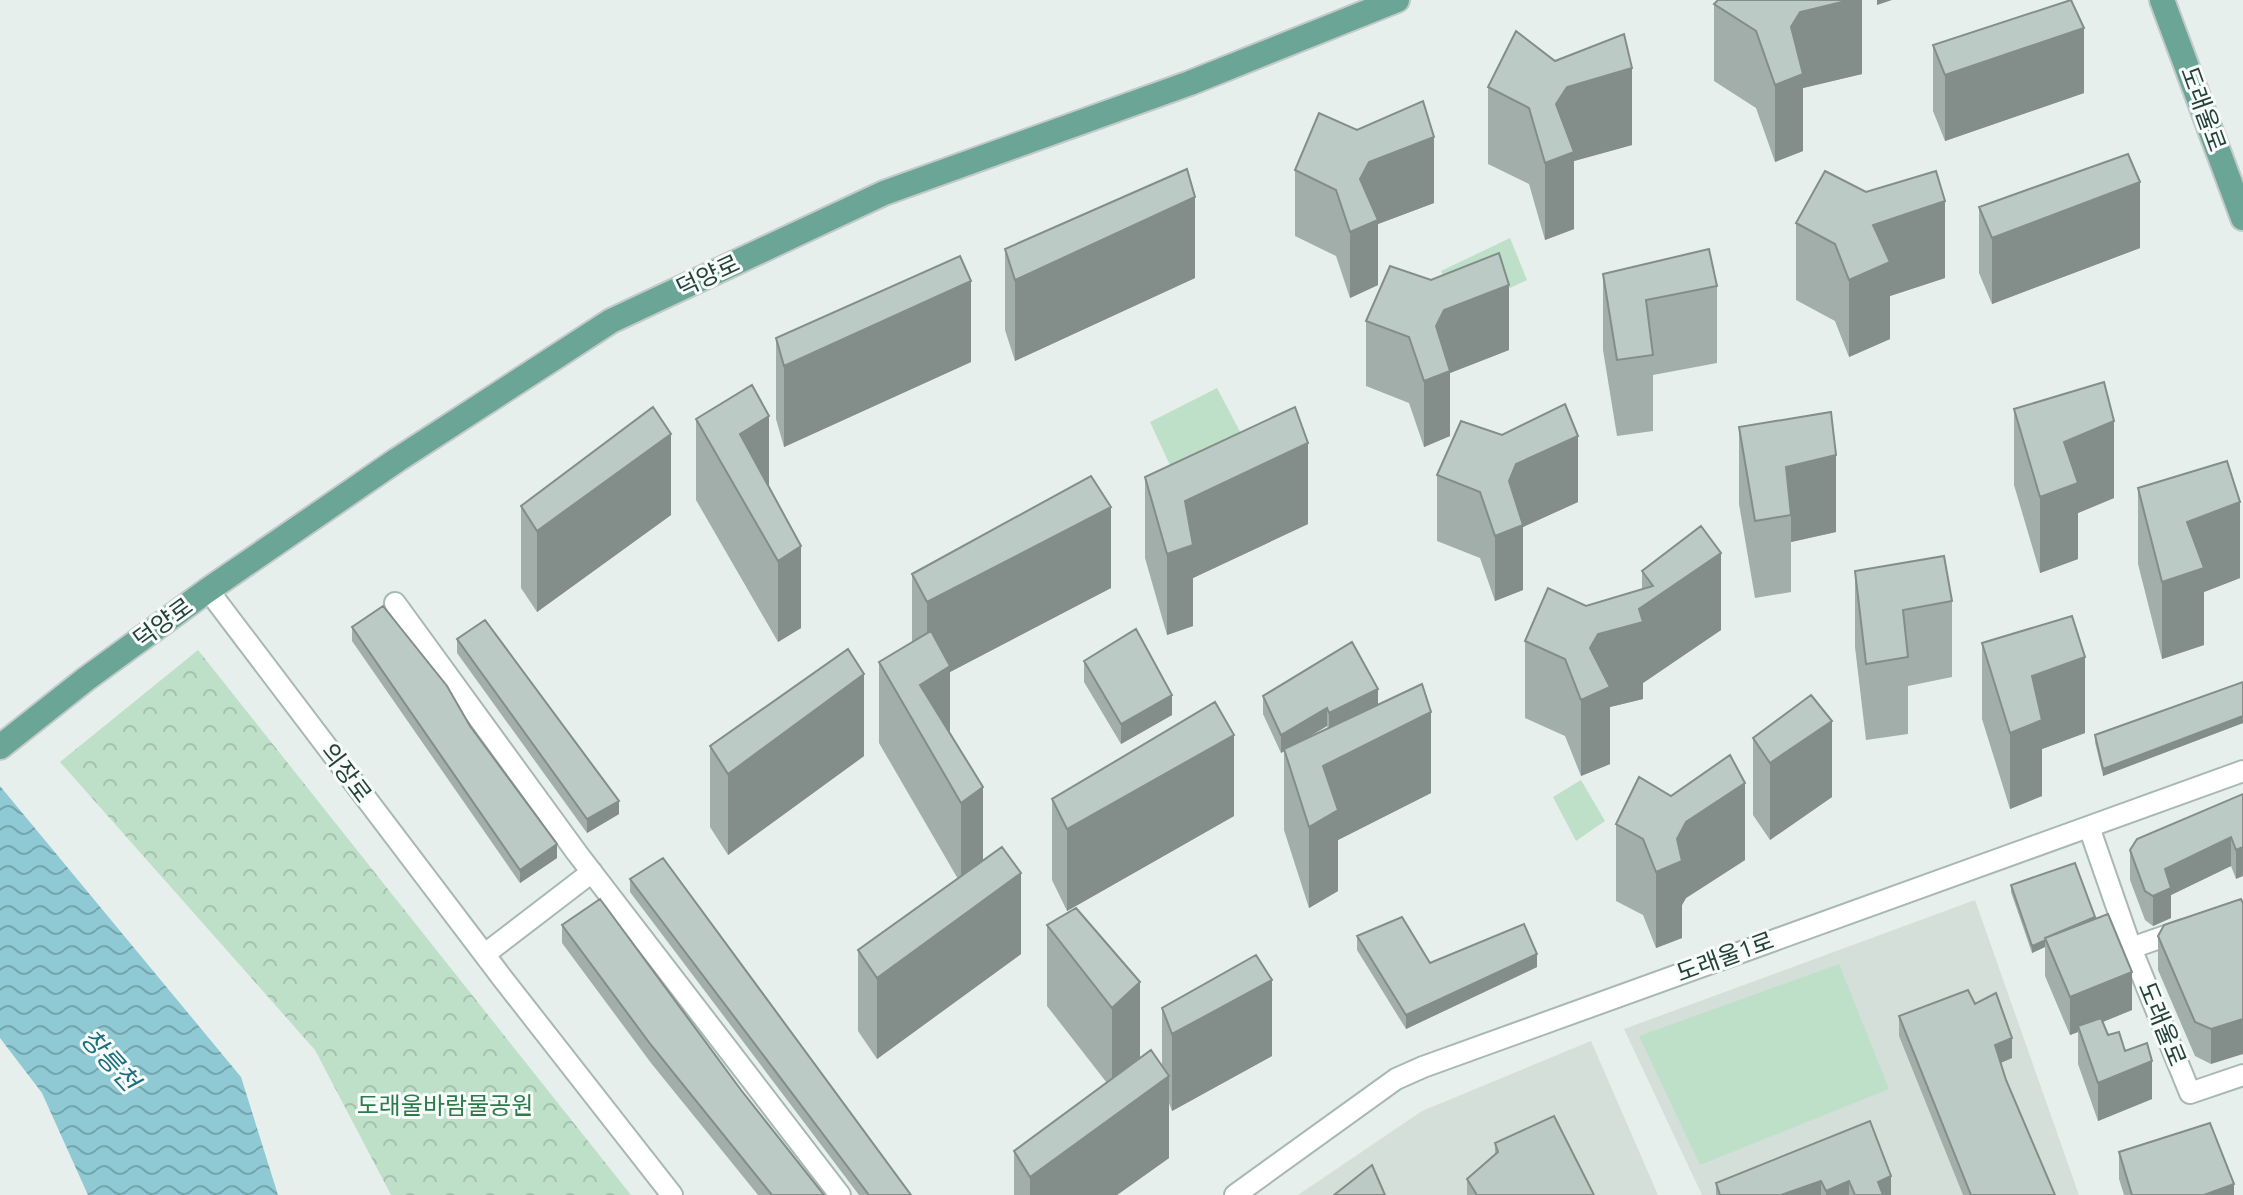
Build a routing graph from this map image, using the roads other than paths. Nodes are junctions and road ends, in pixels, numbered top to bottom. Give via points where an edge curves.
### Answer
1 (1397, 0) edge
2 (2162, 0) edge
3 (2243, 218) edge
4 (208, 590) junction
5 (395, 603) dead end
6 (0, 747) edge
7 (2243, 771) edge
8 (2089, 827) junction
9 (592, 872) junction
10 (2200, 924) edge
11 (2131, 948) junction
12 (485, 954) junction
13 (2243, 1075) edge
14 (672, 1195) edge
15 (840, 1195) edge
16 (1235, 1195) edge

1 - 4 main road, 덕양로 via 1190,83 884,193 611,321
2 - 3 main road, 도래울로
4 - 6 main road, 덕양로
4 - 12 street, 의장로
5 - 9 street
7 - 8 street, 도래울1로
8 - 11 street, 도래울로
8 - 16 street, 도래울1로 via 1396,1079
9 - 12 street
9 - 15 street
10 - 11 street
11 - 13 street, 도래울로 via 2190,1093
12 - 14 street, 의장로

